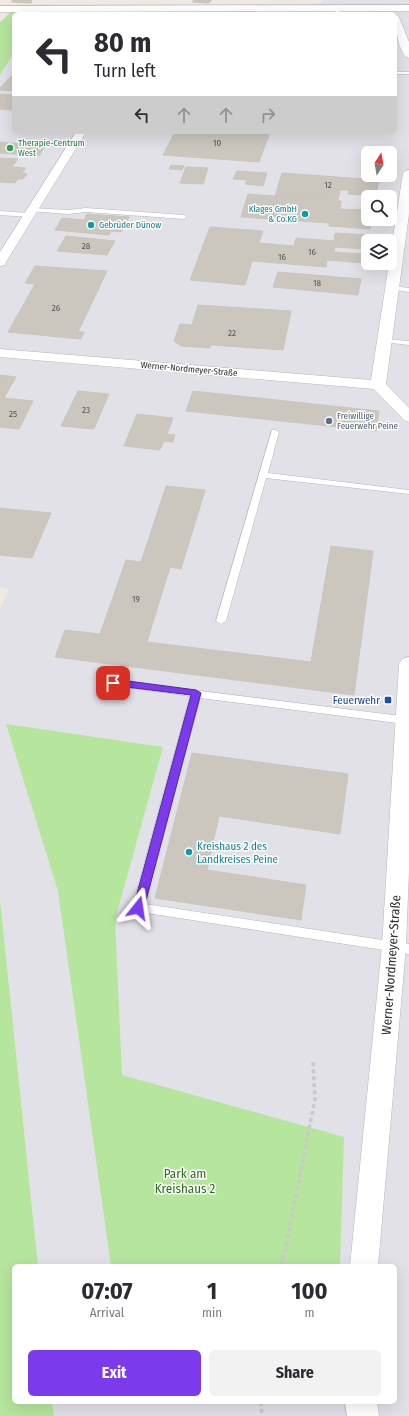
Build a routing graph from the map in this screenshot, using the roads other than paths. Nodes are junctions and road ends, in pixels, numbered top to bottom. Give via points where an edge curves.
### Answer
1 (392, 7) edge
2 (409, 8) edge
3 (0, 9) edge
4 (161, 11) edge
5 (338, 11) edge
6 (397, 22) edge
7 (409, 55) edge
8 (397, 73) edge
9 (409, 73) edge
10 (80, 134) edge
11 (409, 173) edge
12 (407, 202) edge
13 (0, 213) edge
14 (31, 213) junction
15 (184, 217) dead end
16 (4, 249) edge
17 (0, 262) edge
18 (392, 288) junction
19 (409, 290) edge
20 (385, 341) junction
21 (409, 343) edge
22 (0, 353) edge
23 (378, 386) junction
24 (409, 417) edge
25 (275, 432) dead end
26 (263, 475) junction
27 (409, 492) edge
28 (221, 621) dead end
29 (409, 676) edge
30 (113, 683) dead end
31 (196, 693) junction
32 (405, 720) junction
33 (401, 948) edge
34 (364, 1264) edge
35 (361, 1404) edge
36 (363, 1416) edge

1 - 2 street
1 - 5 street
3 - 4 street
4 - 5 street
6 - 7 street
8 - 9 lane
10 - 14 street
11 - 12 street
12 - 18 street
13 - 14 lane
14 - 15 lane via 86,210
14 - 16 street
16 - 17 street
18 - 19 lane
18 - 20 street
20 - 21 lane
20 - 23 street
22 - 23 street, Werner-Nordmeyer-Straße
23 - 24 street
25 - 26 lane
26 - 27 lane
26 - 28 lane
29 - 32 street, Werner-Nordmeyer-Straße
30 - 31 lane
31 - 32 lane
31 - 33 lane via 138,908
32 - 33 street, Werner-Nordmeyer-Straße
33 - 34 street, Werner-Nordmeyer-Straße
35 - 36 street

